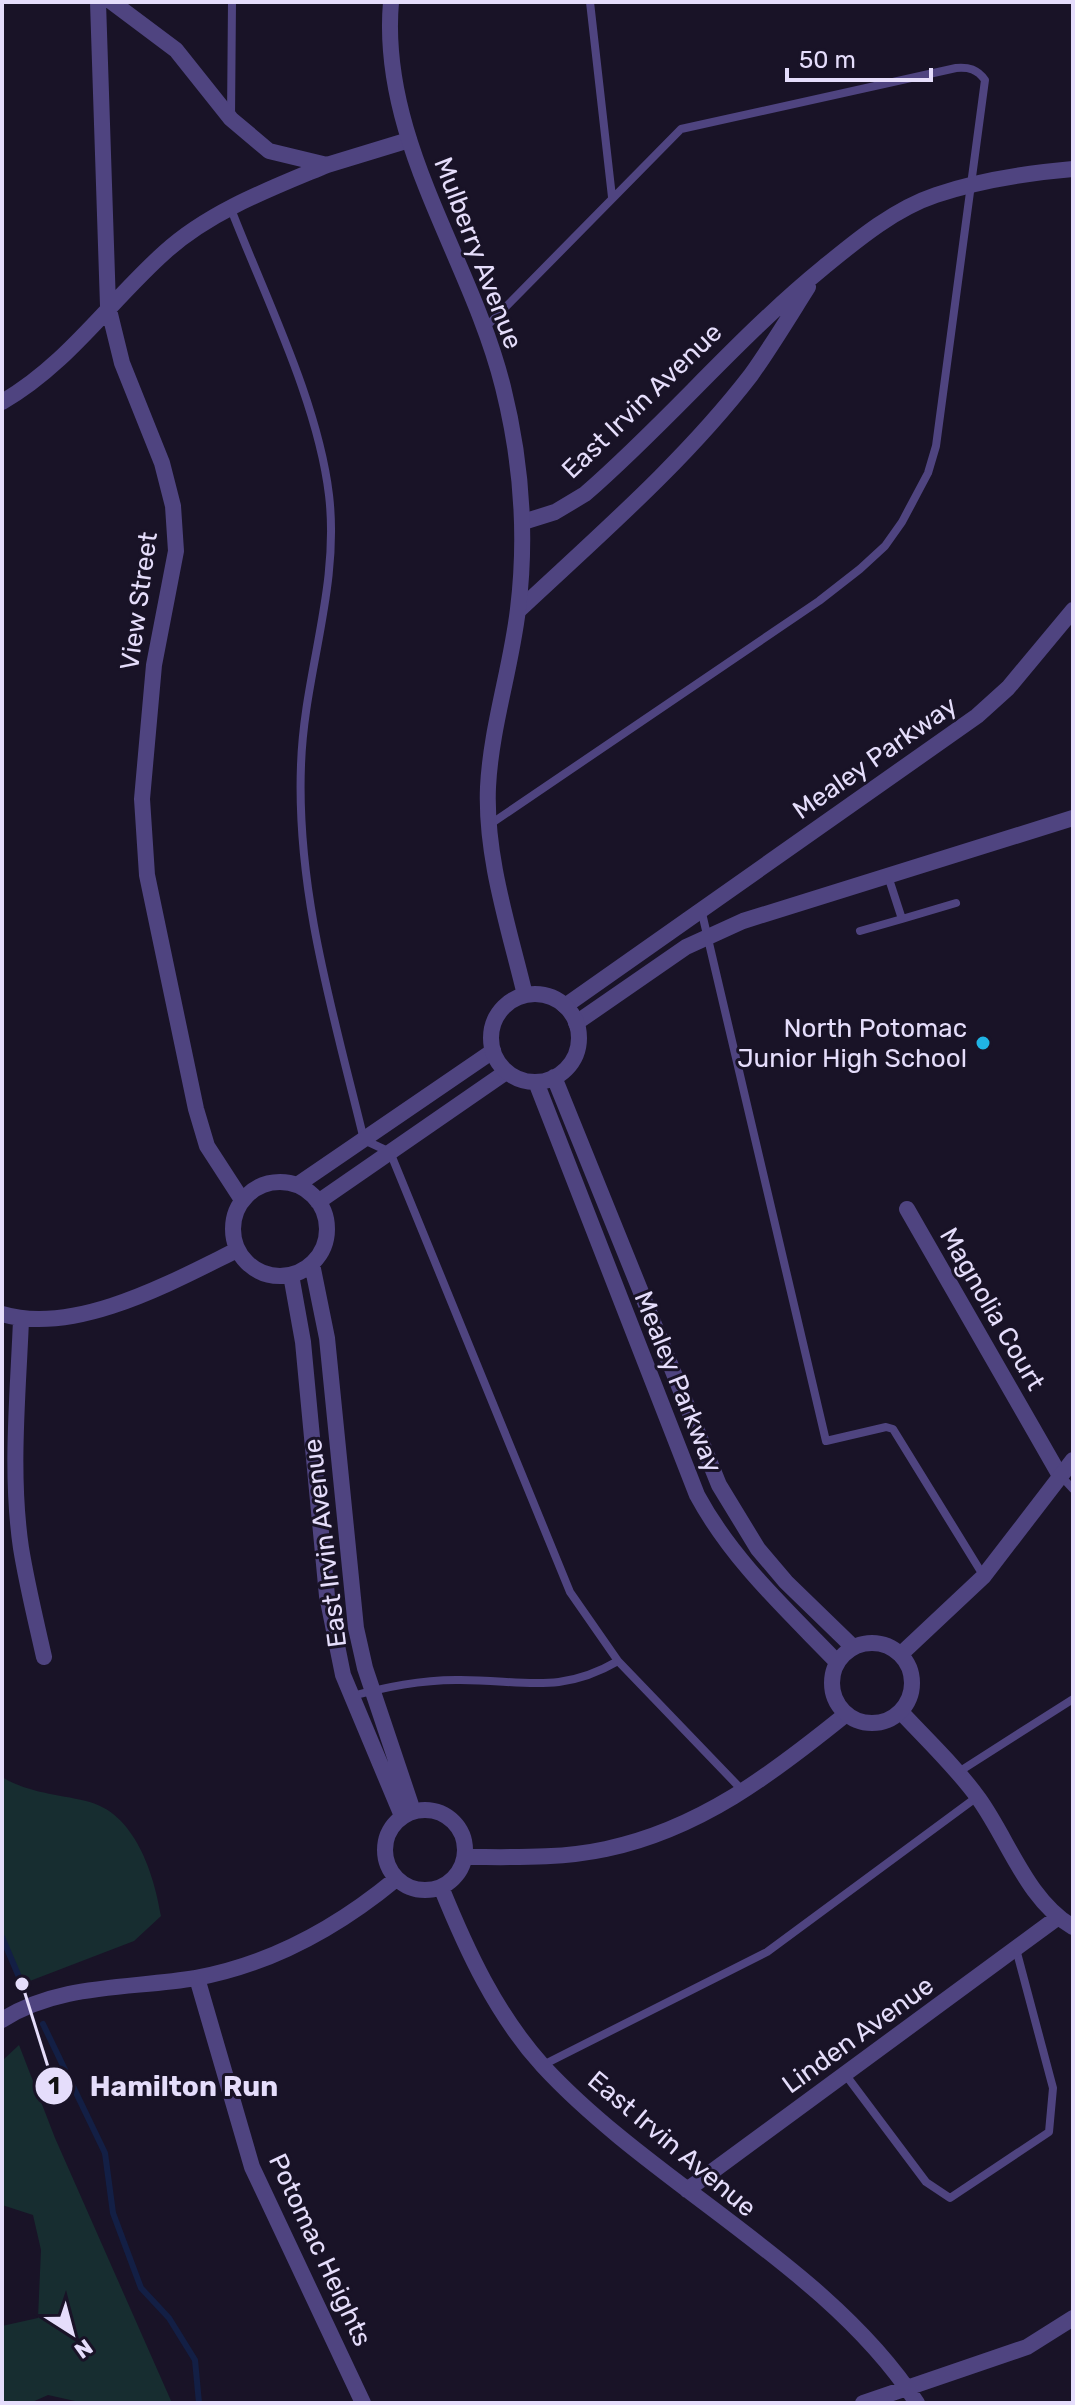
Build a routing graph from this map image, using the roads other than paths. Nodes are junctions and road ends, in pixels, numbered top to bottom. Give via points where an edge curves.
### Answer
1 (98, 2) edge
2 (112, 2) edge
3 (232, 2) edge
4 (391, 2) edge
5 (590, 2) edge
6 (231, 119) junction
7 (409, 140) junction
8 (327, 165) junction
9 (1073, 169) edge
10 (972, 185) junction
11 (612, 197) junction
12 (231, 209) junction
13 (817, 273) junction
14 (108, 306) junction
15 (483, 330) junction
16 (2, 402) edge
17 (523, 522) junction
18 (1073, 610) edge
19 (518, 611) junction
20 (1073, 818) edge
21 (489, 825) junction
22 (887, 875) junction
23 (956, 903) dead end
24 (701, 909) junction
25 (902, 919) junction
26 (860, 931) dead end
27 (708, 936) junction
28 (525, 995) junction
29 (565, 1006) junction
30 (576, 1023) junction
31 (493, 1051) junction
32 (506, 1072) junction
33 (554, 1077) junction
34 (536, 1082) junction
35 (364, 1140) junction
36 (390, 1152) junction
37 (297, 1185) junction
38 (242, 1200) junction
39 (318, 1202) junction
40 (907, 1209) dead end
41 (619, 1233) junction
42 (597, 1242) junction
43 (237, 1250) junction
44 (312, 1264) junction
45 (291, 1275) junction
46 (2, 1314) edge
47 (21, 1320) junction
48 (1073, 1460) edge
49 (1059, 1474) junction
50 (1073, 1489) edge
51 (736, 1518) junction
52 (717, 1531) junction
53 (983, 1577) junction
54 (853, 1647) junction
55 (901, 1654) junction
56 (44, 1657) dead end
57 (618, 1661) junction
58 (837, 1662) junction
59 (372, 1691) junction
60 (352, 1696) junction
61 (1073, 1699) edge
62 (901, 1712) junction
63 (845, 1715) junction
64 (957, 1774) junction
65 (744, 1792) junction
66 (978, 1797) junction
67 (407, 1813) junction
68 (465, 1857) junction
69 (396, 1879) junction
70 (441, 1887) junction
71 (1057, 1918) junction
72 (1073, 1927) edge
73 (1016, 1949) junction
74 (197, 1978) junction
75 (2, 2020) edge
76 (543, 2065) junction
77 (845, 2074) junction
78 (687, 2190) junction
79 (1073, 2318) edge
80 (907, 2388) junction
81 (363, 2403) edge
82 (863, 2403) edge
83 (917, 2403) edge

1 - 14 street, View Street
2 - 6 street via 176,50
3 - 6 lane
4 - 7 street, Mulberry Avenue via 396,90
5 - 11 lane
6 - 8 street via 269,151
7 - 8 street
7 - 15 street, Mulberry Avenue
8 - 12 street
9 - 10 street, East Irvin Avenue
10 - 11 lane via 985,80 968,67 681,129
10 - 13 street, East Irvin Avenue via 934,195 897,214
10 - 21 lane via 936,446 916,499 885,546 819,601
11 - 15 lane
12 - 14 street via 168,249
12 - 35 lane via 308,408 329,495 329,594 305,710 303,869
13 - 17 street, East Irvin Avenue via 761,320 585,494 555,512
13 - 19 street, East Irvin Avenue via 750,375 710,422
14 - 16 street via 52,367
14 - 38 street, View Street via 122,363 162,463 173,506 176,551 145,730 147,875 196,1109 207,1146
15 - 17 street, Mulberry Avenue via 515,443
17 - 19 street
18 - 24 street, Mealey Parkway via 1008,688 977,716
19 - 21 street via 491,746
20 - 22 street
21 - 28 street
22 - 25 lane
22 - 27 street
23 - 25 lane
24 - 27 lane
24 - 29 street, Mealey Parkway
25 - 26 lane
27 - 30 street
27 - 53 lane via 826,1441 893,1429
28 - 29 street via 553,997
28 - 31 street via 508,1002 496,1016
29 - 30 street
30 - 33 street via 576,1054
31 - 32 street
31 - 35 street
32 - 34 street
32 - 36 street
33 - 34 street
33 - 41 street, Mealey Parkway
34 - 42 street, Mealey Parkway
35 - 36 lane
35 - 37 street
36 - 39 street
36 - 57 lane via 558,1566
37 - 38 street via 267,1184
37 - 39 street
38 - 43 street via 232,1233
39 - 44 street via 326,1237
40 - 49 street, Magnolia Court
41 - 42 lane
41 - 51 street, Mealey Parkway via 708,1461
42 - 52 street, Mealey Parkway via 685,1467
43 - 45 street via 250,1266 270,1276
43 - 47 street via 126,1300 69,1316
44 - 45 street
44 - 59 street, East Irvin Avenue via 327,1338 356,1628
45 - 60 street, East Irvin Avenue via 303,1342 327,1596
46 - 47 street
47 - 56 street via 17,1506
48 - 49 street
49 - 50 lane
49 - 53 street
51 - 52 lane
51 - 54 street, Mealey Parkway via 786,1582
52 - 58 street, Mealey Parkway
53 - 55 street
54 - 55 street via 878,1644
54 - 58 street
55 - 62 street via 913,1683
57 - 59 lane via 566,1684 432,1681
57 - 65 lane
58 - 63 street via 831,1680 834,1699
59 - 60 lane
59 - 67 street, East Irvin Avenue
60 - 67 street, East Irvin Avenue
61 - 64 lane
62 - 63 street via 874,1724
62 - 64 street
63 - 65 street
64 - 66 street
65 - 68 street via 653,1837 604,1850 539,1858
66 - 71 street via 1032,1888
66 - 76 lane via 767,1952
67 - 68 street via 440,1812 452,1819 461,1830
67 - 69 street via 389,1829 384,1846 386,1864
68 - 70 street via 452,1880
69 - 70 street via 425,1891
69 - 74 street via 311,1939
70 - 76 street, East Irvin Avenue via 497,2005
71 - 72 street
71 - 73 street, Linden Avenue
73 - 77 street, Linden Avenue
73 - 77 lane via 1053,2088 1049,2132 950,2198 926,2182
74 - 75 street via 62,1995
74 - 81 street, Potomac Heights via 252,2167
76 - 78 street, East Irvin Avenue
77 - 78 street, Linden Avenue
78 - 80 street, East Irvin Avenue via 818,2294
79 - 80 street via 1027,2347
80 - 82 street
80 - 83 street, East Irvin Avenue

